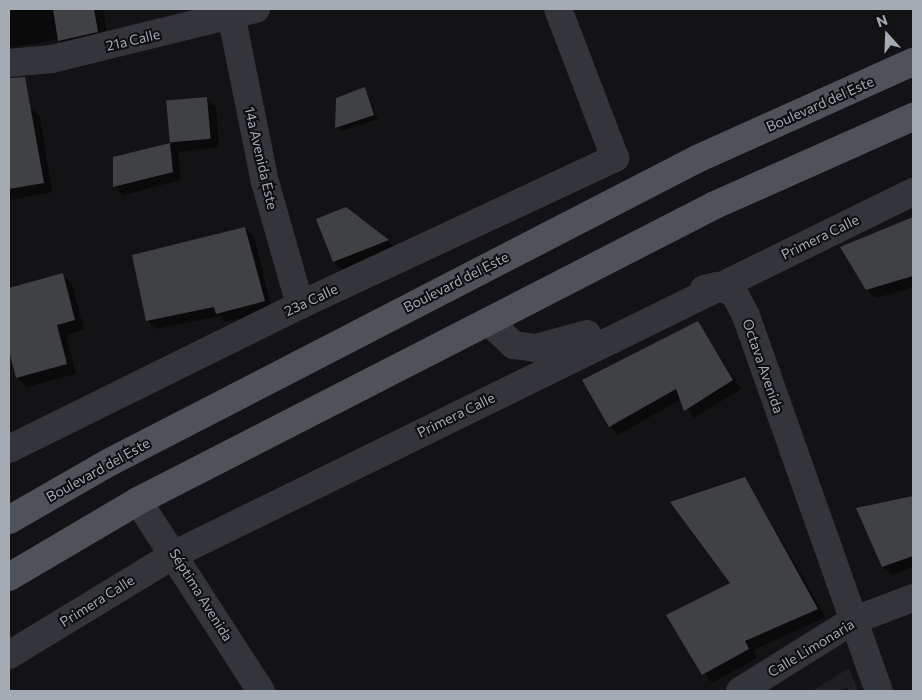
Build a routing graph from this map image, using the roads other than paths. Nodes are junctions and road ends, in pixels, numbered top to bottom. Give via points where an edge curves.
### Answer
1 (558, 9) edge
2 (239, 11) edge
3 (913, 62) edge
4 (9, 63) edge
5 (913, 117) edge
6 (913, 192) edge
7 (717, 286) junction
8 (300, 305) junction
9 (489, 322) junction
10 (9, 449) edge
11 (138, 501) junction
12 (9, 520) edge
13 (175, 554) junction
14 (9, 577) edge
15 (913, 598) edge
16 (852, 622) junction
17 (9, 655) edge
18 (261, 691) edge
19 (740, 691) edge
20 (879, 691) edge

1 - 8 street, 23a Calle via 615,158
2 - 4 street, 21a Calle via 52,59
2 - 8 street, 14a Avenida Este via 265,182
3 - 12 main road, Boulevard del Este via 697,159 231,399
5 - 9 main road via 715,205
6 - 7 street, Primera Calle
7 - 9 street via 679,296 562,344 514,344
7 - 13 street, Primera Calle
7 - 16 street, Octava Avenida via 734,294 746,316
8 - 10 street, 23a Calle
9 - 11 main road
11 - 13 street, Séptima Avenida
11 - 14 main road
13 - 17 street, Primera Calle
13 - 18 street, Séptima Avenida
15 - 16 street, Calle Limonaria
16 - 19 street, Calle Limonaria
16 - 20 street, Octava Avenida

